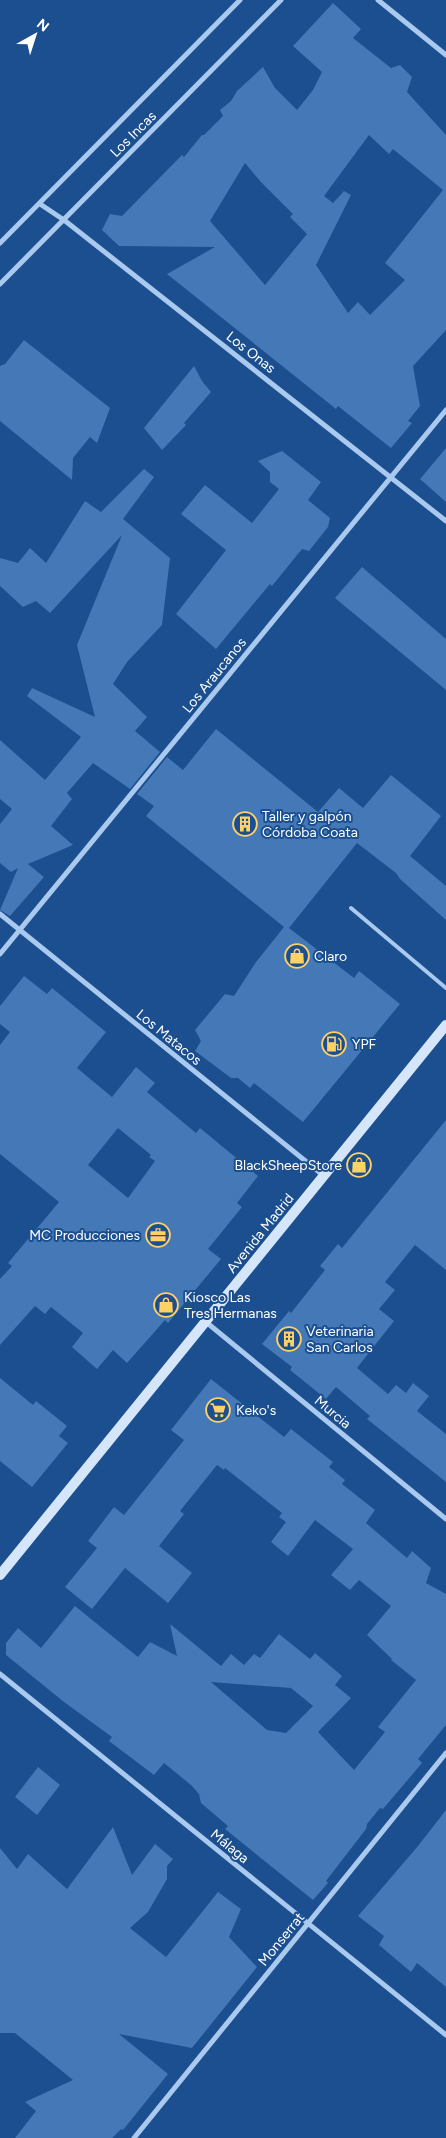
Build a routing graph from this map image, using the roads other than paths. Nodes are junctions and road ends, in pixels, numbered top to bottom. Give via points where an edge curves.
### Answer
1 (240, 0) edge
2 (281, 0) edge
3 (378, 0) edge
4 (446, 55) edge
5 (40, 204) junction
6 (64, 220) junction
7 (0, 243) edge
8 (0, 284) edge
9 (446, 410) edge
10 (391, 477) junction
11 (446, 521) edge
12 (351, 908) dead end
13 (0, 914) edge
14 (20, 930) junction
15 (0, 954) edge
16 (446, 988) edge
17 (446, 1025) edge
18 (324, 1176) junction
19 (206, 1321) junction
20 (446, 1520) edge
21 (0, 1575) edge
22 (0, 1674) edge
23 (446, 1754) edge
24 (308, 1924) junction
25 (446, 2035) edge
26 (134, 2138) edge

1 - 5 street, Los Incas
2 - 6 street, Los Incas
3 - 4 street
5 - 6 street, Los Onas
5 - 7 street, Los Incas
6 - 8 street, Los Incas
6 - 10 street, Los Onas
9 - 10 street, Los Araucanos
10 - 11 street, Los Onas
10 - 14 street, Los Araucanos
12 - 16 lane
13 - 14 street, Los Matacos
14 - 15 street, Los Araucanos
14 - 18 street, Los Matacos
17 - 18 main road, Avenida Madrid
18 - 19 main road, Avenida Madrid
19 - 20 street, Murcia
19 - 21 main road, Avenida Madrid
22 - 24 street, Málaga
23 - 24 street, Monserrat
24 - 25 street, Málaga
24 - 26 street, Monserrat

